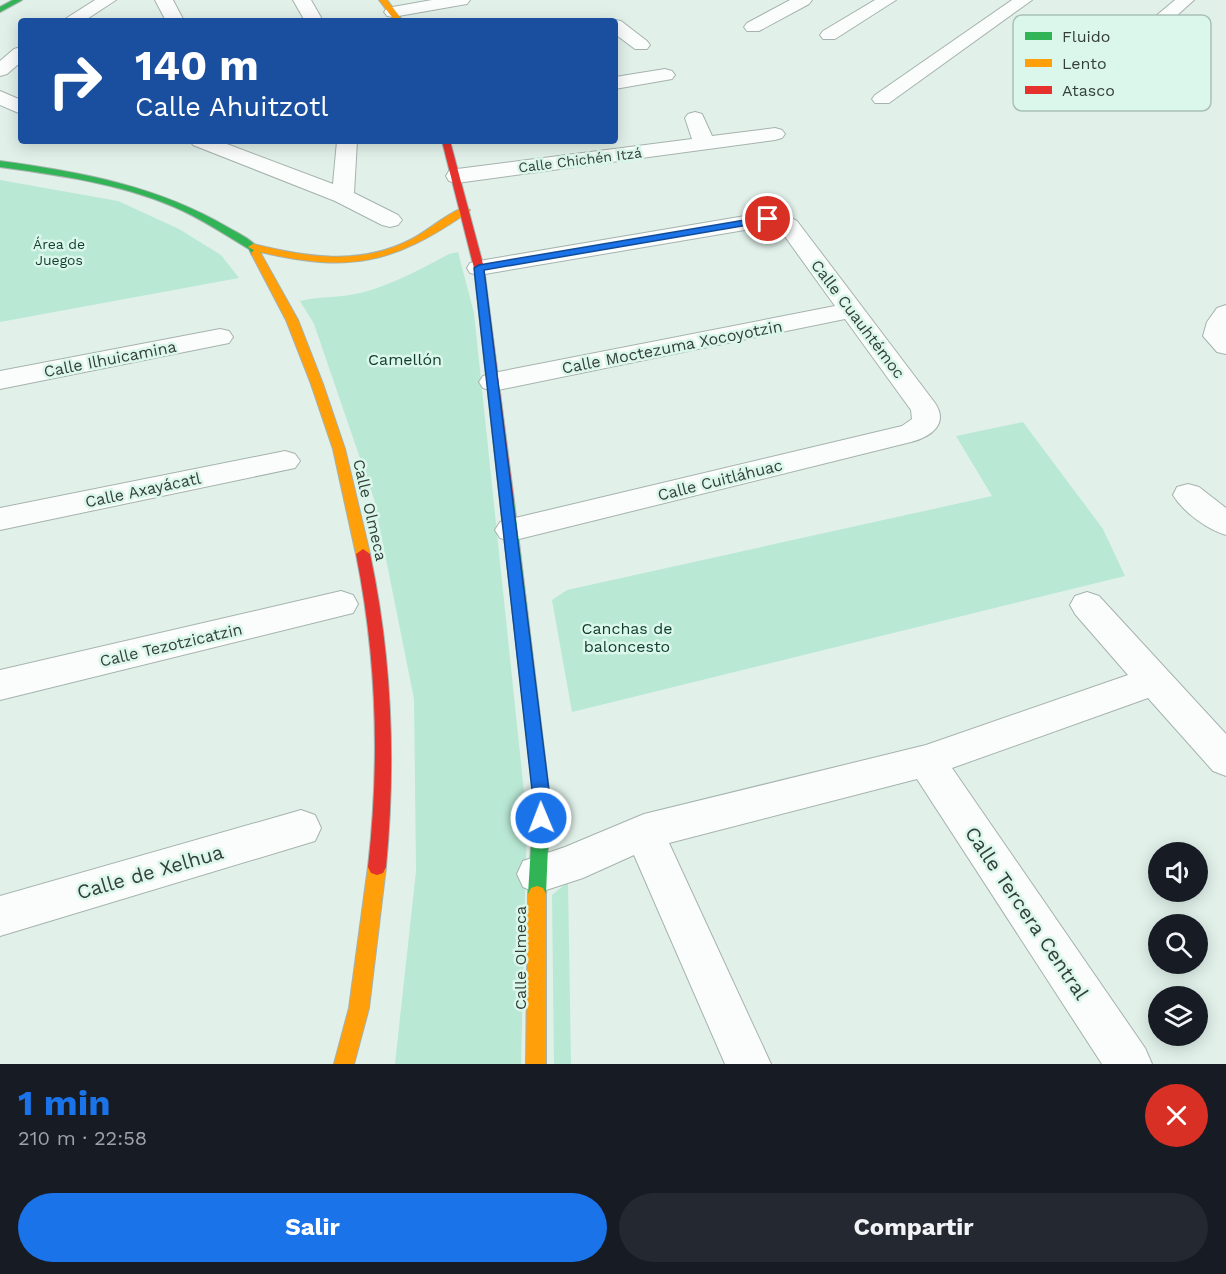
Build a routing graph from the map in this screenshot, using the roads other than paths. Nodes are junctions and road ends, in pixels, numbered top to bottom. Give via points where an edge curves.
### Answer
1 (18, 0) edge
2 (107, 0) edge
3 (164, 0) edge
4 (302, 0) edge
5 (461, 0) edge
6 (802, 0) edge
7 (887, 0) edge
8 (1023, 0) edge
9 (1185, 0) edge
10 (0, 10) edge
11 (392, 11) edge
12 (1168, 15) edge
13 (76, 18) edge
14 (173, 18) edge
15 (312, 18) edge
16 (753, 27) dead end
17 (618, 28) edge
18 (829, 35) dead end
19 (641, 45) dead end
20 (18, 55) edge
21 (0, 70) edge
22 (665, 75) dead end
23 (618, 83) edge
24 (0, 98) edge
25 (882, 99) dead end
26 (18, 107) edge
27 (695, 118) dead end
28 (775, 134) dead end
29 (208, 144) edge
30 (347, 144) edge
31 (448, 144) edge
32 (704, 144) junction
33 (0, 164) edge
34 (456, 176) junction
35 (343, 196) junction
36 (465, 210) junction
37 (390, 220) dead end
38 (253, 247) junction
39 (479, 268) junction
40 (851, 310) junction
41 (1226, 313) edge
42 (220, 337) dead end
43 (1226, 346) edge
44 (0, 380) edge
45 (493, 382) junction
46 (926, 423) joint
47 (285, 461) dead end
48 (1188, 495) dead end
49 (0, 519) edge
50 (1226, 524) edge
51 (511, 530) junction
52 (341, 604) dead end
53 (1087, 605) dead end
54 (1156, 680) junction
55 (0, 685) edge
56 (1226, 760) edge
57 (926, 761) junction
58 (301, 828) dead end
59 (644, 832) junction
60 (537, 874) junction
61 (0, 916) edge
62 (344, 1064) edge
63 (536, 1064) edge
64 (748, 1064) edge
65 (1129, 1064) edge

1 - 10 street
2 - 13 street
3 - 14 street
4 - 15 street
5 - 11 street
6 - 16 street
7 - 18 street
8 - 25 street
9 - 12 street
17 - 19 street
20 - 21 street
22 - 23 street
24 - 26 street
27 - 32 street
28 - 32 street, Calle Chichén Itzá
29 - 35 street
30 - 35 street
31 - 34 street, Calle Olmeca
32 - 34 street, Calle Chichén Itzá
33 - 38 street via 66,172 129,187 176,204
34 - 36 street, Calle Olmeca
35 - 37 street
36 - 38 street via 416,245 370,260 317,261
36 - 39 street, Calle Olmeca
38 - 62 street, Calle Olmeca via 292,320 317,384 339,449 373,596 386,715 382,825 359,1008
39 - 40 street, Calle Cuauhtémoc via 768,219 789,226
39 - 45 street, Calle Olmeca
40 - 45 street, Calle Moctezuma Xocoyotzin
40 - 46 street, Calle Cuauhtémoc via 925,409
41 - 43 street via 1216,336
42 - 44 street, Calle Ilhuicamina
45 - 51 street, Calle Olmeca
46 - 51 street, Calle Cuitláhuac via 911,433
47 - 49 street, Calle Axayácatl
48 - 50 street
51 - 60 street, Calle Olmeca via 542,799
52 - 55 street, Calle Tezotzicatzin
53 - 54 street
54 - 56 street
54 - 57 street
57 - 59 street
57 - 65 street, Calle Tercera Central
58 - 61 street, Calle de Xelhua
59 - 60 street via 569,865
59 - 64 street
60 - 63 street, Calle Olmeca

